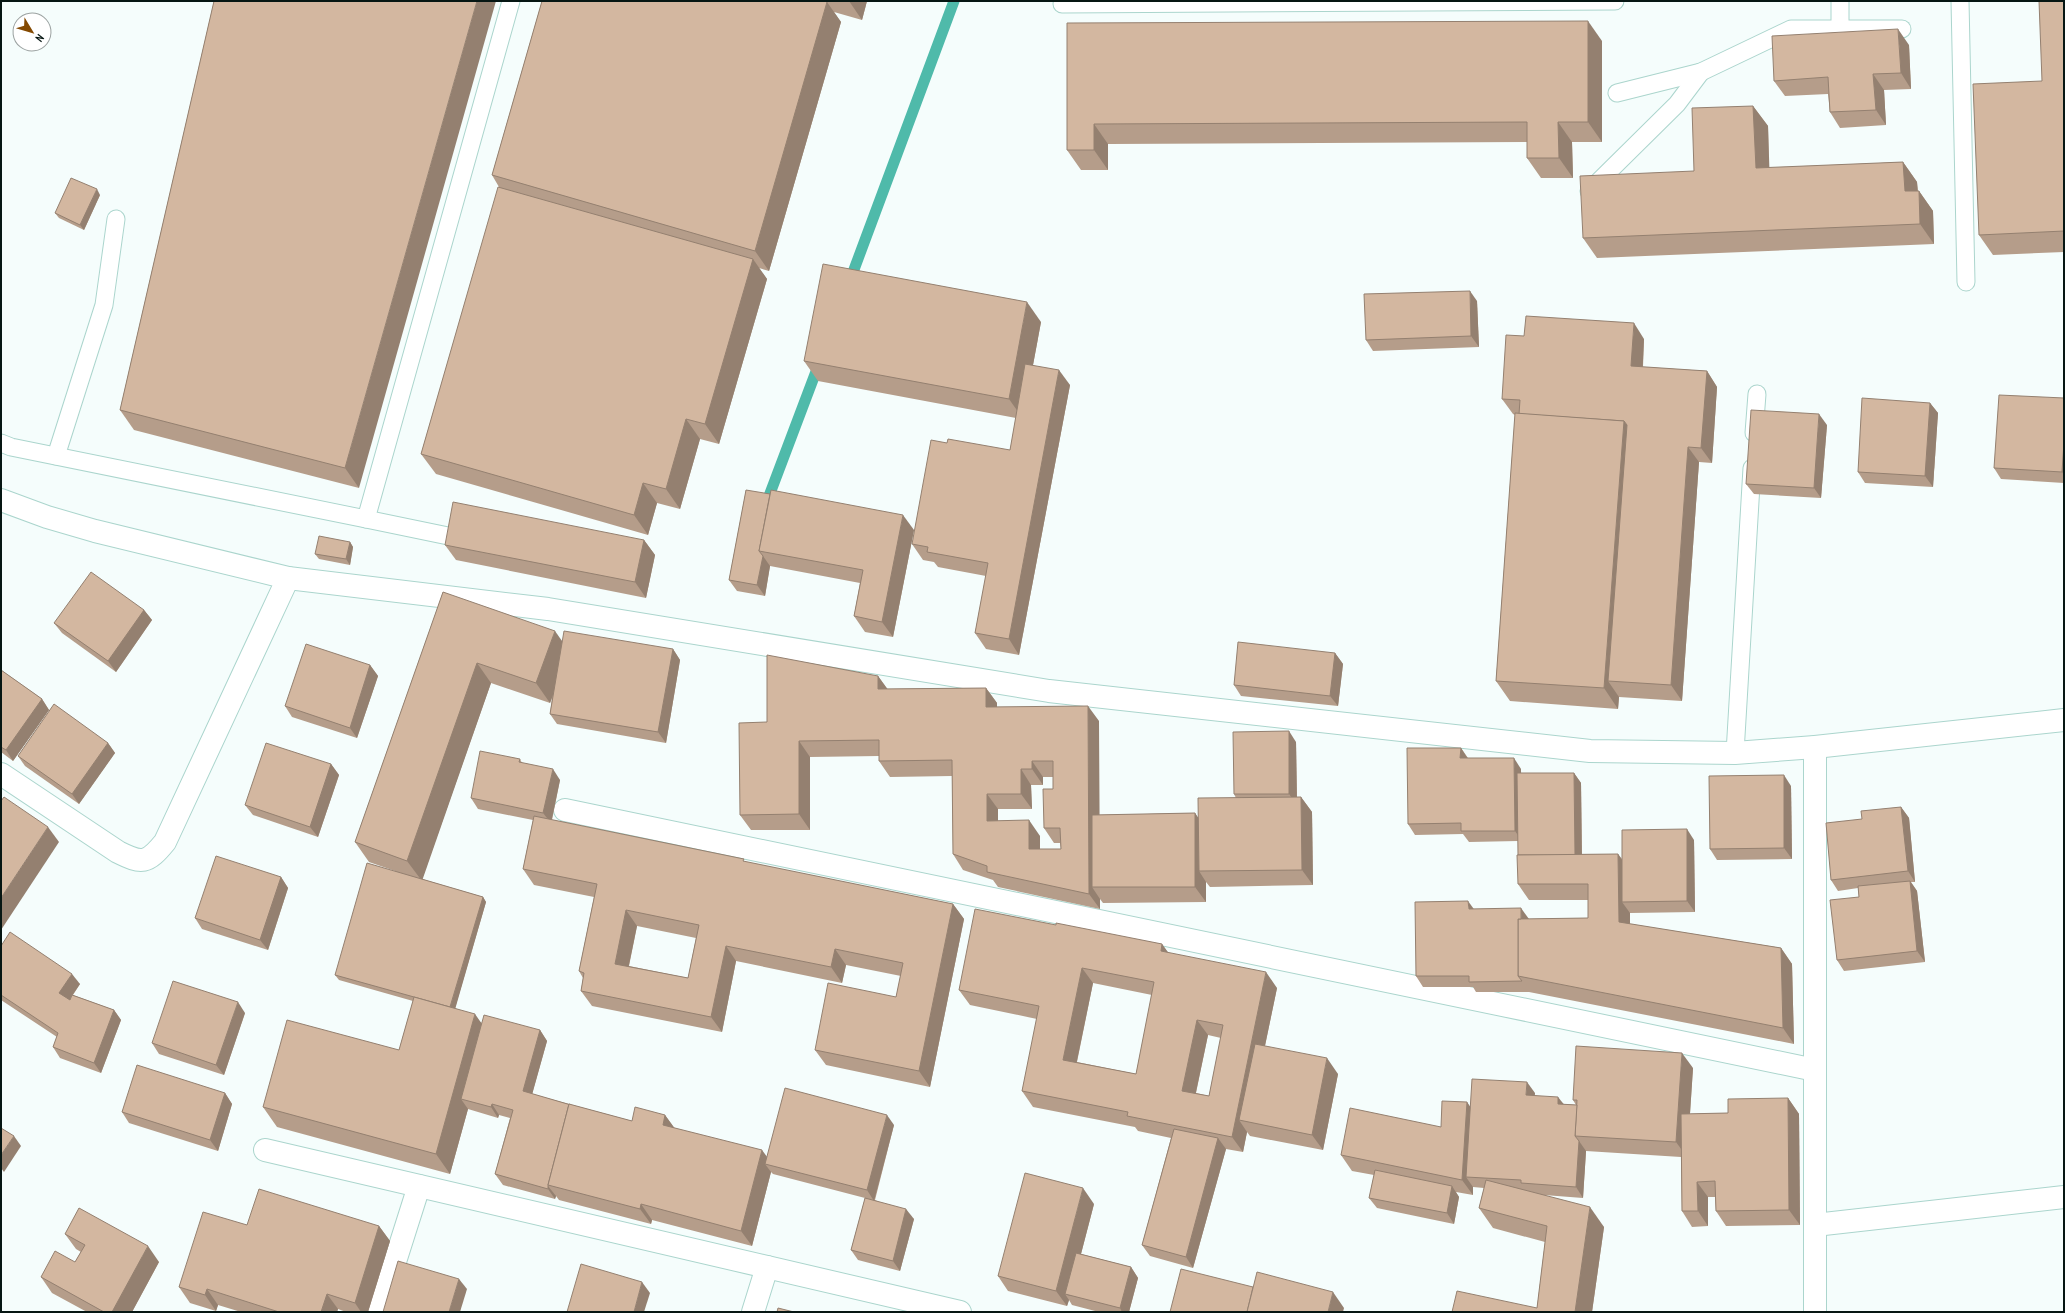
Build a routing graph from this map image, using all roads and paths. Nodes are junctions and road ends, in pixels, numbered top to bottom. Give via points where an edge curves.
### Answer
1 (511, 1) edge
2 (1615, 1) edge
3 (1840, 1) edge
4 (1960, 1) edge
5 (1062, 4) dead end
6 (1840, 29) junction
7 (1902, 29) dead end
8 (1701, 72) junction
9 (1617, 93) dead end
10 (1587, 192) edge
11 (116, 218) dead end
12 (1966, 282) dead end
13 (1757, 394) dead end
14 (1, 443) edge
15 (56, 456) junction
16 (1, 500) edge
17 (366, 519) junction
18 (453, 537) edge
19 (288, 578) junction
20 (2064, 720) edge
21 (1814, 747) junction
22 (1735, 753) junction
23 (1, 774) edge
24 (565, 810) dead end
25 (1815, 1070) junction
26 (265, 1150) dead end
27 (419, 1186) junction
28 (2064, 1197) edge
29 (1815, 1225) junction
30 (767, 1267) junction
31 (379, 1312) edge
32 (753, 1312) edge
33 (960, 1312) edge
34 (1815, 1312) edge

1 - 17 lane
2 - 5 lane
3 - 6 lane
4 - 12 lane
6 - 7 lane
6 - 8 lane via 1791,29
8 - 9 lane
8 - 10 lane via 1677,104
11 - 15 lane via 104,305
13 - 22 lane
14 - 15 lane
15 - 17 lane
16 - 19 street via 95,531
17 - 18 lane
19 - 22 street via 548,609 1049,691 1590,751
19 - 23 street via 165,842 153,857 136,861 118,852
20 - 21 street
21 - 22 street
21 - 25 street
24 - 25 street
25 - 29 street
26 - 27 street
27 - 30 street
27 - 31 street
28 - 29 street
29 - 34 street
30 - 32 street
30 - 33 street

